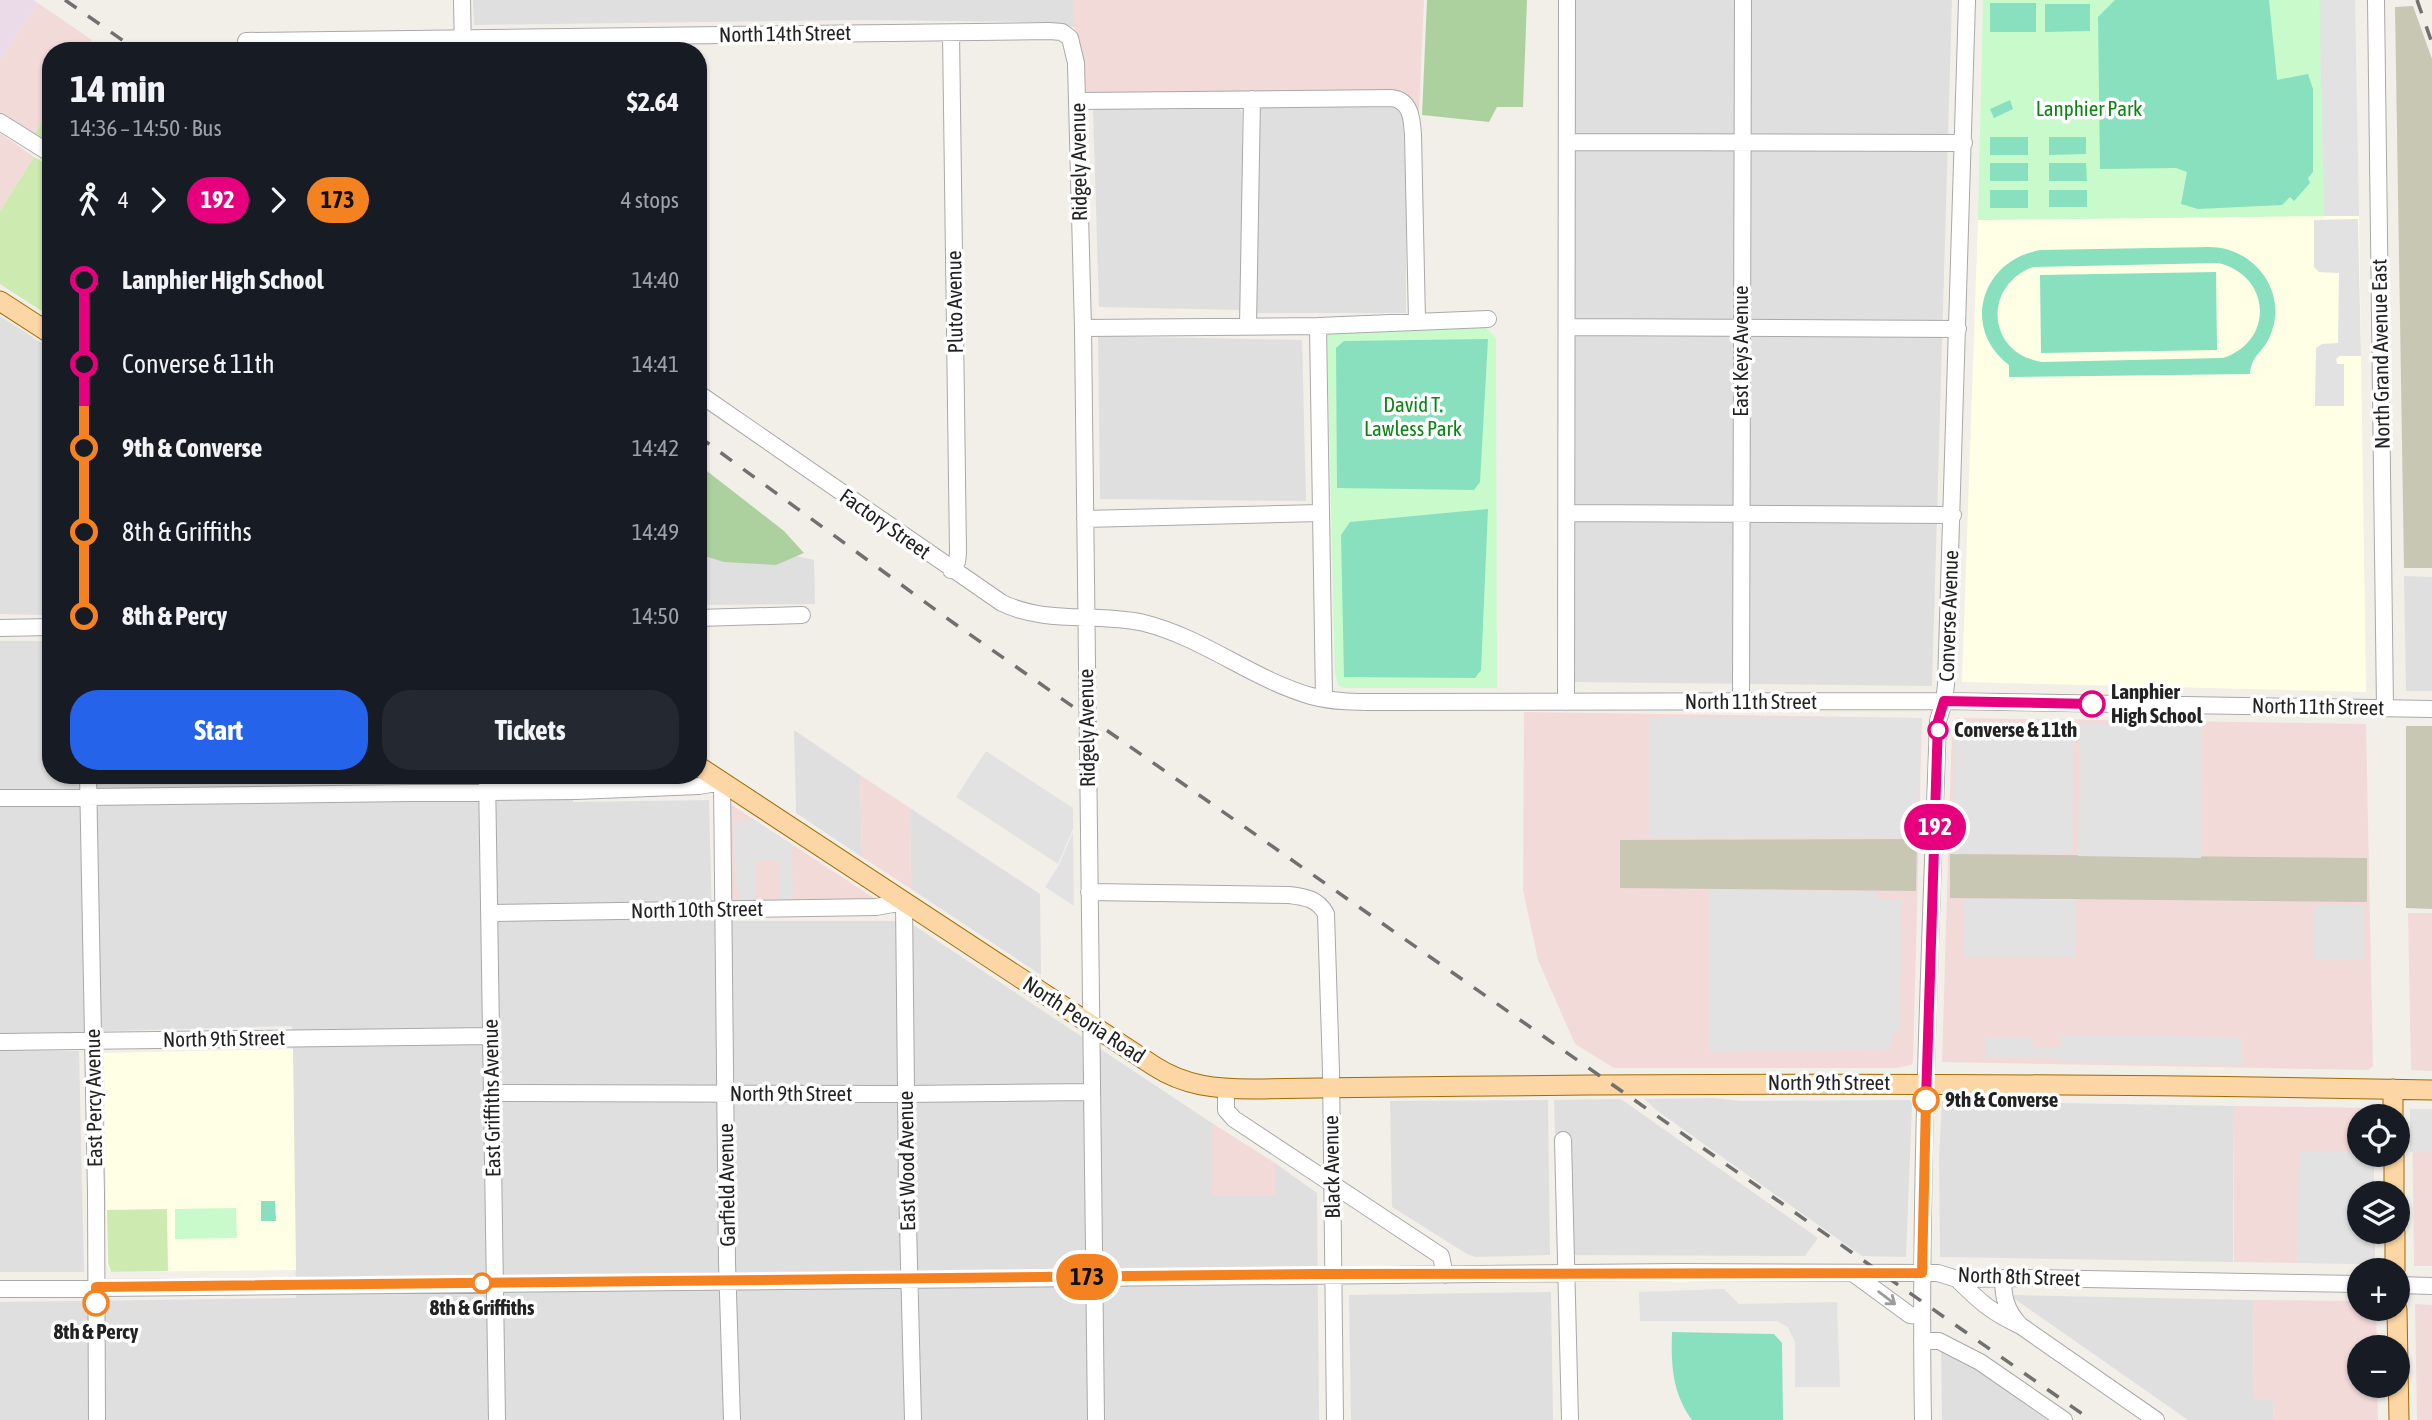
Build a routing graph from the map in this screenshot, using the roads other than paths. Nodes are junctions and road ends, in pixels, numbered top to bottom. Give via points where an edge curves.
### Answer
1 (462, 0) edge
2 (1567, 0) edge
3 (1743, 0) edge
4 (1967, 0) edge
5 (2376, 0) edge
6 (951, 33) junction
7 (1070, 38) joint
8 (246, 41) dead end
9 (318, 42) edge
10 (463, 42) edge
11 (552, 42) edge
12 (1252, 99) junction
13 (1078, 102) junction
14 (0, 122) edge
15 (1568, 142) junction
16 (1743, 142) junction
17 (1964, 143) junction
18 (42, 148) edge
19 (0, 301) edge
20 (1488, 319) dead end
21 (1416, 321) junction
22 (1248, 326) junction
23 (1318, 326) junction
24 (1567, 327) junction
25 (1741, 327) junction
26 (42, 328) edge
27 (1083, 328) junction
28 (1958, 329) junction
29 (707, 399) edge
30 (1321, 513) junction
31 (1567, 513) junction
32 (1740, 513) junction
33 (1953, 515) junction
34 (1085, 519) junction
35 (951, 570) junction
36 (802, 615) dead end
37 (707, 618) edge
38 (1086, 618) junction
39 (42, 627) edge
40 (0, 628) edge
41 (1324, 698) junction
42 (1944, 701) junction
43 (1566, 702) junction
44 (1741, 702) junction
45 (2385, 708) junction
46 (2432, 709) edge
47 (707, 772) edge
48 (722, 782) junction
49 (88, 784) edge
50 (456, 784) edge
51 (487, 784) edge
52 (498, 784) edge
53 (88, 796) junction
54 (0, 798) edge
55 (1089, 892) junction
56 (904, 902) junction
57 (723, 910) junction
58 (490, 913) junction
59 (1091, 1025) junction
60 (491, 1036) junction
61 (94, 1041) junction
62 (0, 1042) edge
63 (1927, 1083) junction
64 (1331, 1088) junction
65 (1226, 1089) junction
66 (2393, 1089) junction
67 (2432, 1090) edge
68 (1091, 1092) junction
69 (491, 1093) junction
70 (726, 1094) junction
71 (906, 1094) junction
72 (2393, 1104) edge
73 (1563, 1140) dead end
74 (1332, 1183) junction
75 (1567, 1273) junction
76 (1922, 1273) junction
77 (1854, 1274) junction
78 (1445, 1275) junction
79 (1333, 1276) junction
80 (1095, 1277) junction
81 (910, 1278) junction
82 (2003, 1278) junction
83 (1957, 1279) junction
84 (728, 1280) junction
85 (495, 1282) junction
86 (2347, 1284) edge
87 (2410, 1285) edge
88 (2432, 1286) edge
89 (96, 1287) junction
90 (0, 1289) edge
91 (1922, 1316) junction
92 (2397, 1321) edge
93 (2021, 1326) junction
94 (1922, 1341) junction
95 (97, 1420) edge
96 (497, 1420) edge
97 (732, 1420) edge
98 (913, 1420) edge
99 (1096, 1420) edge
100 (1335, 1420) edge
101 (1570, 1420) edge
102 (1923, 1420) edge
103 (2064, 1420) edge
104 (2156, 1420) edge
105 (2399, 1420) edge

1 - 10 street
2 - 15 street
3 - 16 street, East Keys Avenue
4 - 17 street, Converse Avenue
5 - 45 street, North Grand Avenue East
6 - 7 street, North 14th Street via 1049,31
6 - 11 street, North 14th Street
6 - 35 street, Pluto Avenue via 958,552
7 - 13 street, Ridgely Avenue
8 - 9 street, North 14th Street
12 - 13 street
12 - 21 street via 1391,98 1407,106 1412,127
12 - 22 street
13 - 27 street, Ridgely Avenue
14 - 18 street
15 - 16 street
15 - 24 street
16 - 17 street
16 - 25 street, East Keys Avenue
17 - 28 street, Converse Avenue
19 - 26 main road
20 - 21 street
21 - 23 street
22 - 23 street
22 - 27 street
23 - 30 street
24 - 25 street
24 - 31 street
25 - 28 street
25 - 32 street, East Keys Avenue
27 - 34 street, Ridgely Avenue
28 - 33 street, Converse Avenue
29 - 35 street, Factory Street
30 - 34 street
30 - 41 street
31 - 32 street
31 - 43 street
32 - 33 street
32 - 44 street, East Keys Avenue
33 - 42 street, Converse Avenue
34 - 38 street, Ridgely Avenue
35 - 38 street, Factory Street via 1012,608 1040,616
36 - 37 street
38 - 41 street, North 11th Street via 1126,620 1167,630 1271,680
38 - 55 street, Ridgely Avenue
39 - 40 street
41 - 43 street, North 11th Street via 1346,702
42 - 44 street, North 11th Street
42 - 45 street, North 11th Street
42 - 63 street, Converse Avenue via 1938,721
43 - 44 street, North 11th Street
45 - 46 street, North 11th Street
47 - 48 main road, North Peoria Road
48 - 52 street via 576,791
48 - 56 main road, North Peoria Road
48 - 57 street, Garfield Avenue
49 - 53 street, East Percy Avenue
50 - 53 street
51 - 58 street, East Griffiths Avenue
53 - 54 street
53 - 61 street, East Percy Avenue
55 - 59 street, Ridgely Avenue
55 - 64 street, Black Avenue via 1289,895 1310,898 1322,906 1326,914
56 - 57 street, North 10th Street via 876,907
56 - 59 main road, North Peoria Road
56 - 71 street, East Wood Avenue
57 - 58 street, North 10th Street
57 - 70 street, Garfield Avenue
58 - 60 street, East Griffiths Avenue
59 - 65 main road, North Peoria Road via 1171,1076
59 - 68 street, Ridgely Avenue
60 - 61 street, North 9th Street
60 - 69 street, East Griffiths Avenue
61 - 62 street, North 9th Street
61 - 89 street, East Percy Avenue
63 - 64 main road, North 9th Street
63 - 66 main road, North 9th Street
63 - 76 street, Converse Avenue
64 - 65 main road, North 9th Street
64 - 74 street, Black Avenue
65 - 74 street via 1226,1110 1234,1119
66 - 67 main road, North 9th Street
66 - 72 main road
68 - 71 street, North 9th Street
68 - 80 street, Ridgely Avenue
69 - 70 street, North 9th Street
69 - 85 street, East Griffiths Avenue
70 - 71 street, North 9th Street
70 - 84 street, Garfield Avenue
71 - 81 street, East Wood Avenue
73 - 75 street
74 - 78 street via 1441,1256
74 - 79 street, Black Avenue
75 - 77 street, North 8th Street
75 - 78 street, North 8th Street
75 - 101 street
76 - 77 street, North 8th Street
76 - 83 street, North 8th Street
76 - 91 street, Converse Avenue
77 -> 91 street via 1910,1315
78 - 79 street, North 8th Street
79 - 80 street, North 8th Street
79 - 100 street, Black Avenue
80 - 81 street, North 8th Street
80 - 99 street, Ridgely Avenue
81 - 84 street, North 8th Street
81 - 98 street, East Wood Avenue
82 - 83 street, North 8th Street
82 - 86 street, North 8th Street
82 - 93 street via 2009,1313
83 - 93 street via 1976,1300
84 - 85 street, North 8th Street
84 - 97 street, Garfield Avenue
85 - 89 street, North 8th Street
85 - 96 street, East Griffiths Avenue
87 - 88 street
89 - 90 street, North 8th Street
89 - 95 street, East Percy Avenue
91 - 94 street, Converse Avenue
92 - 105 main road
93 - 104 street
94 - 102 street, Converse Avenue
94 - 103 street via 1940,1341 1980,1362

